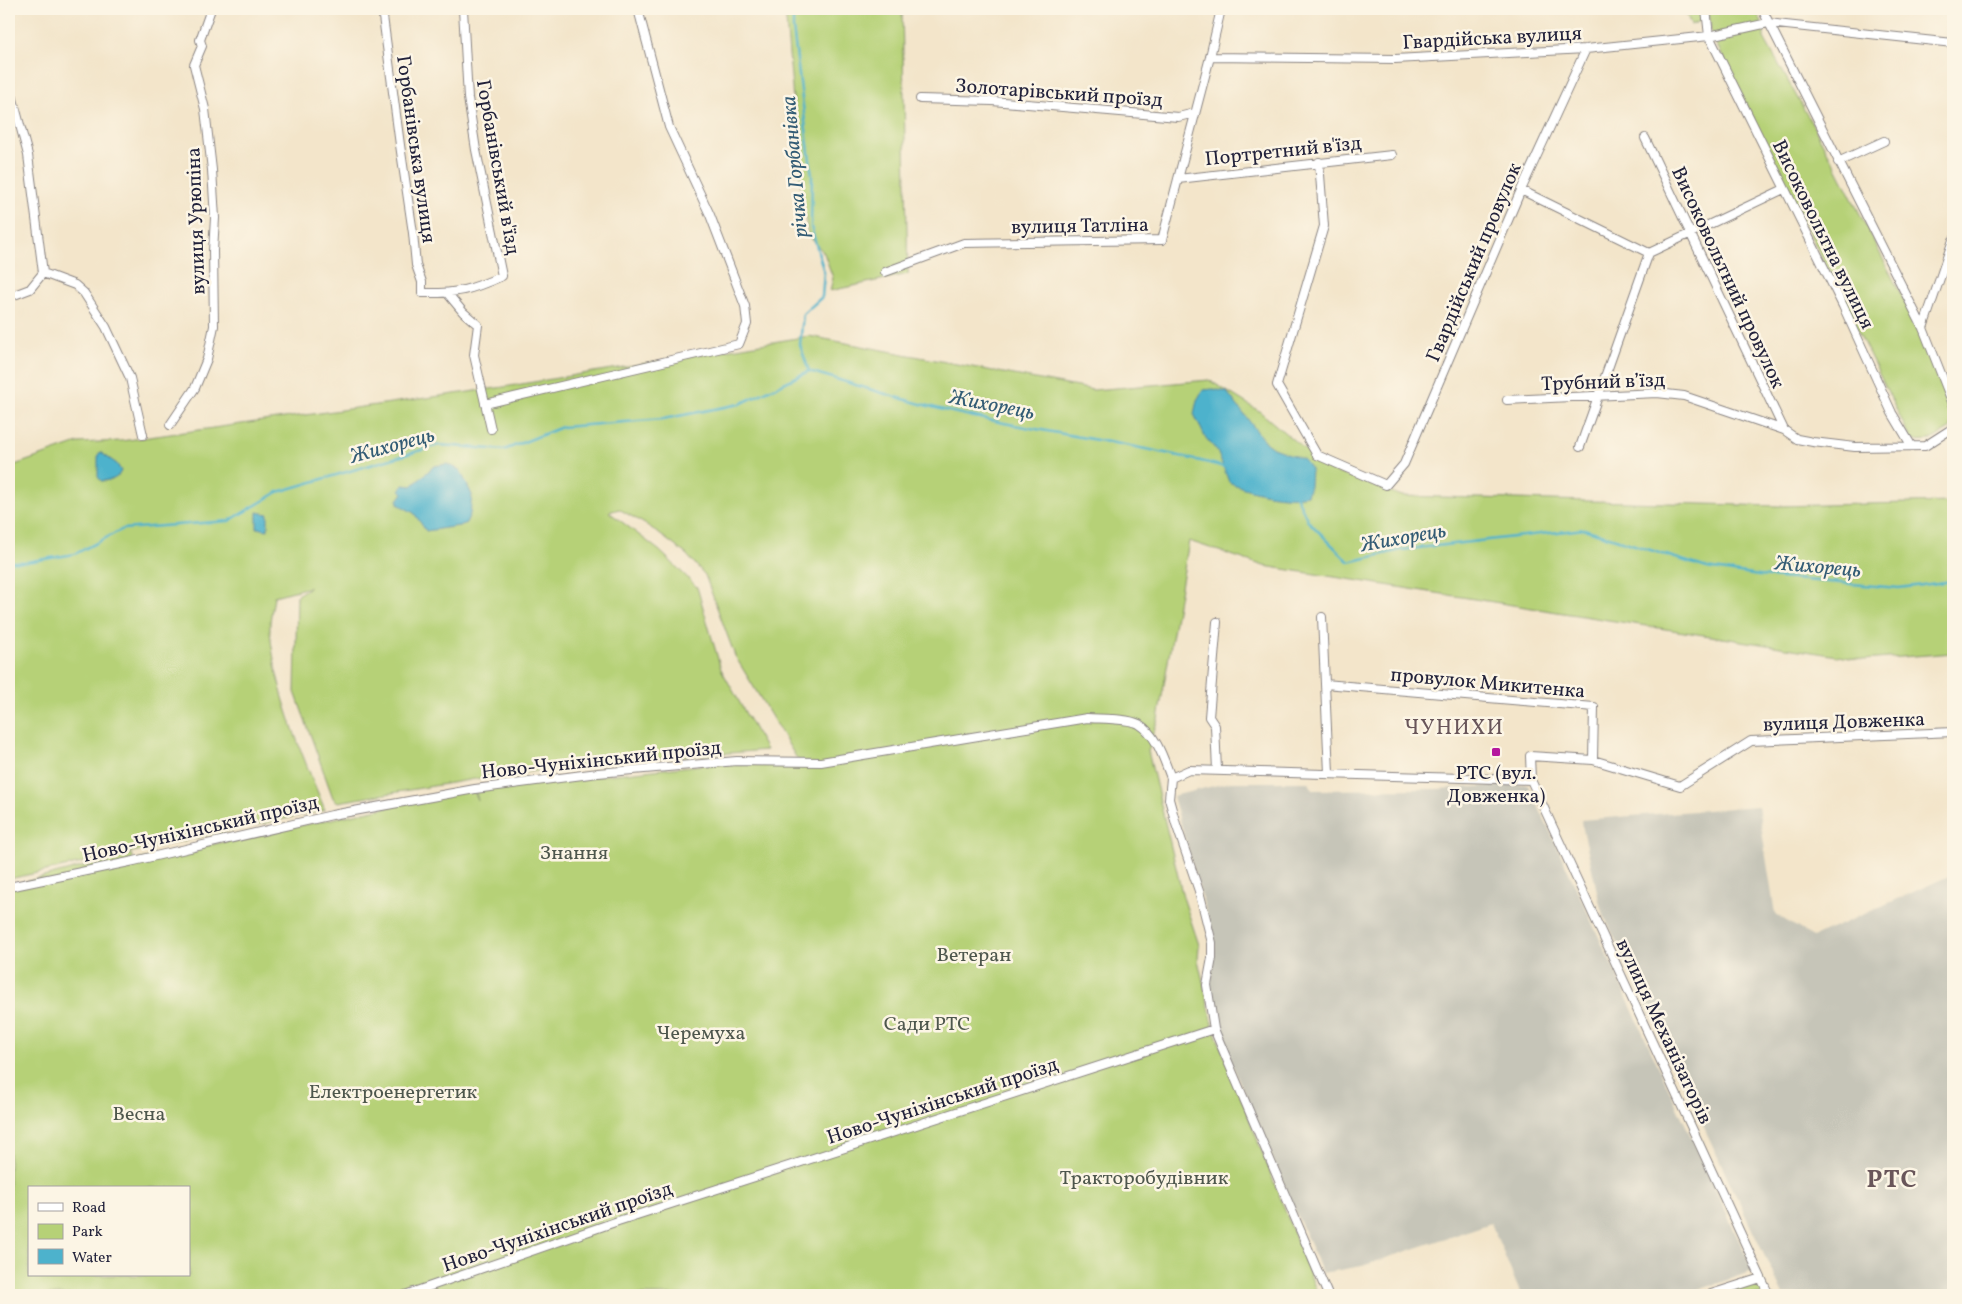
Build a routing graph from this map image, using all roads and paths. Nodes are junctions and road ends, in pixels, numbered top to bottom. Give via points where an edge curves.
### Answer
1 (211, 9) edge
2 (382, 9) edge
3 (463, 9) edge
4 (638, 9) edge
5 (1221, 9) edge
6 (1706, 9) edge
7 (1762, 9) edge
8 (1768, 23) junction
9 (1709, 36) junction
10 (1953, 43) edge
11 (1586, 49) junction
12 (1210, 57) junction
13 (9, 84) edge
14 (920, 100) dead end
15 (1195, 113) junction
16 (1645, 138) dead end
17 (1884, 141) dead end
18 (1392, 155) dead end
19 (1319, 162) junction
20 (1838, 162) junction
21 (1178, 179) junction
22 (1784, 189) junction
23 (1521, 190) junction
24 (1689, 233) junction
25 (1953, 240) edge
26 (1649, 253) junction
27 (885, 272) dead end
28 (43, 273) junction
29 (422, 293) joint
30 (448, 294) junction
31 (9, 297) edge
32 (1923, 328) junction
33 (1598, 397) junction
34 (1507, 400) dead end
35 (485, 404) junction
36 (1953, 404) edge
37 (170, 425) dead end
38 (1953, 428) edge
39 (491, 429) dead end
40 (1784, 430) junction
41 (143, 435) dead end
42 (1911, 445) junction
43 (1580, 447) dead end
44 (1322, 616) dead end
45 (1217, 622) dead end
46 (1326, 684) junction
47 (1953, 732) edge
48 (1593, 760) junction
49 (1217, 770) junction
50 (1328, 773) junction
51 (1172, 778) junction
52 (1531, 780) junction
53 (9, 887) edge
54 (1214, 1029) junction
55 (1761, 1278) junction
56 (405, 1295) edge
57 (1328, 1295) edge
58 (1708, 1295) edge
59 (1768, 1295) edge

1 - 37 street, вулиця Урюпіна via 194,65 205,109 212,170 214,326 207,359 195,388
2 - 29 street, Горбанівська вулиця
3 - 30 street, Горбанівський в'їзд via 468,98 502,276 476,288
4 - 35 street via 669,127 710,215 745,306 747,324 739,344
5 - 12 street, вулиця Татліна
6 - 9 street, Високовольтна вулиця
7 - 8 street
8 - 9 street, Гвардійська вулиця
8 - 10 street, Гвардійська вулиця
8 - 20 street
9 - 11 street, Гвардійська вулиця
9 - 22 street, Високовольтна вулиця
11 - 12 street, Гвардійська вулиця via 1395,59
11 - 23 street, Гвардійський провулок
12 - 15 street, вулиця Татліна
13 - 28 street via 28,155
14 - 15 street, Золотарівський проїзд via 992,101 1178,117
15 - 21 street, вулиця Татліна
16 - 24 street, Високовольтний провулок
17 - 20 street
18 - 19 street, Портретний в'їзд
19 - 21 street, Портретний в'їзд
19 - 23 street, Гвардійський провулок via 1324,226 1277,385 1317,454 1386,485 1404,464
20 - 32 street
21 - 27 street, вулиця Татліна via 1162,240 964,243
22 - 24 street
22 - 42 street, Високовольтна вулиця via 1892,413
23 - 26 street
24 - 26 street
24 - 40 street, Високовольтний провулок
25 - 32 street
26 - 33 street
28 - 31 street via 30,289
28 - 41 street via 75,285 106,327 130,378
29 - 30 street, Горбанівський в'їзд
30 - 35 street via 478,325 474,355
32 - 36 street
33 - 34 street, Трубний в’їзд
33 - 40 street, Трубний в’їзд via 1657,393 1684,396
33 - 43 street
35 - 39 street
38 - 42 street, Трубний в’їзд via 1925,446
40 - 42 street, Трубний в’їзд via 1797,439 1855,447
44 - 46 street
45 - 49 street via 1209,716 1215,726
46 - 48 street, провулок Микитенка via 1594,707
46 - 50 street
47 - 48 street, вулиця Довженка via 1751,741 1680,786
48 - 52 street, вулиця Довженка via 1530,756
49 - 50 street
49 - 51 street via 1189,770
50 - 52 street
51 - 53 street, Ново-Чуніхінський проїзд via 1154,738 1138,724 1087,718 820,762 737,761 598,773 475,789 332,815
51 - 54 street via 1170,799 1212,943 1207,985
52 - 55 street, вулиця Механізаторів
54 - 56 street, Ново-Чуніхінський проїзд via 618,1221
54 - 57 street
55 - 58 street
55 - 59 street, вулиця Механізаторів

